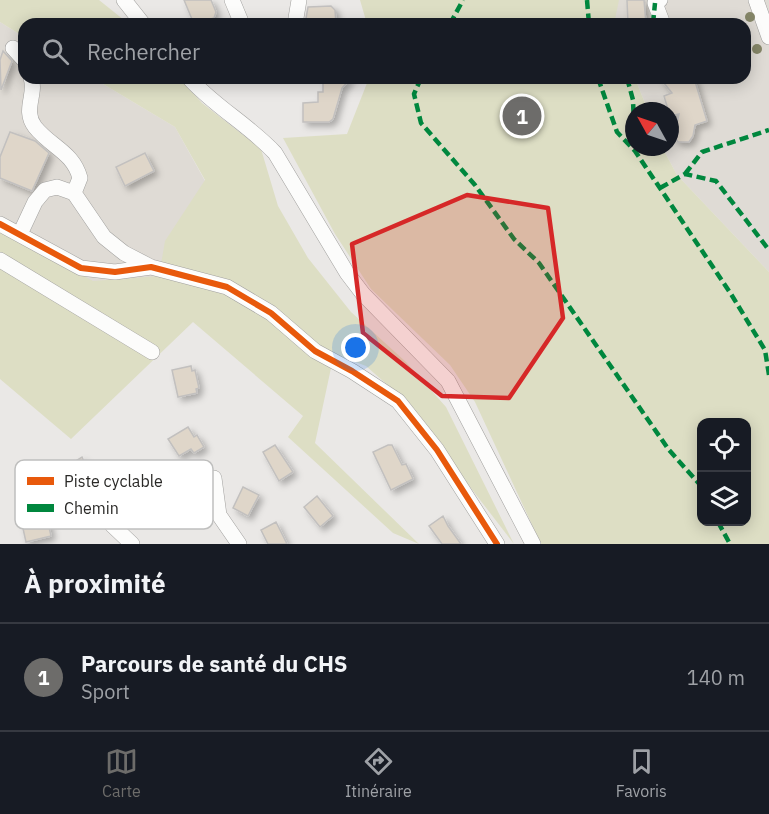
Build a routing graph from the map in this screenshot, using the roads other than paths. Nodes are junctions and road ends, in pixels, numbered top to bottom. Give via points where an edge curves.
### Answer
1 (124, 0) edge
2 (232, 0) edge
3 (299, 0) edge
4 (660, 0) edge
5 (756, 0) edge
6 (138, 18) edge
7 (240, 18) edge
8 (296, 18) edge
9 (661, 18) edge
10 (768, 28) edge
11 (13, 48) dead end
12 (18, 53) edge
13 (33, 84) edge
14 (194, 84) edge
15 (74, 193) junction
16 (0, 224) edge
17 (20, 234) junction
18 (0, 260) edge
19 (151, 267) junction
20 (152, 352) dead end
21 (214, 478) dead end
22 (116, 529) edge
23 (132, 544) edge
24 (239, 544) edge
25 (497, 544) edge
26 (533, 544) edge

1 - 6 street
2 - 7 street
3 - 8 street
4 - 9 street via 656,3
5 - 10 street
11 - 12 street
13 - 15 street via 27,108 34,126 76,164 80,178
14 - 26 street via 275,153 347,273 448,381
15 - 17 street via 57,187 45,190 31,208
15 - 19 street via 104,237
16 - 17 street
17 - 19 street via 81,268 115,272
18 - 20 street
19 - 25 street via 226,287 271,313 315,351 398,401 437,450
21 - 24 street via 219,515
22 - 23 street

